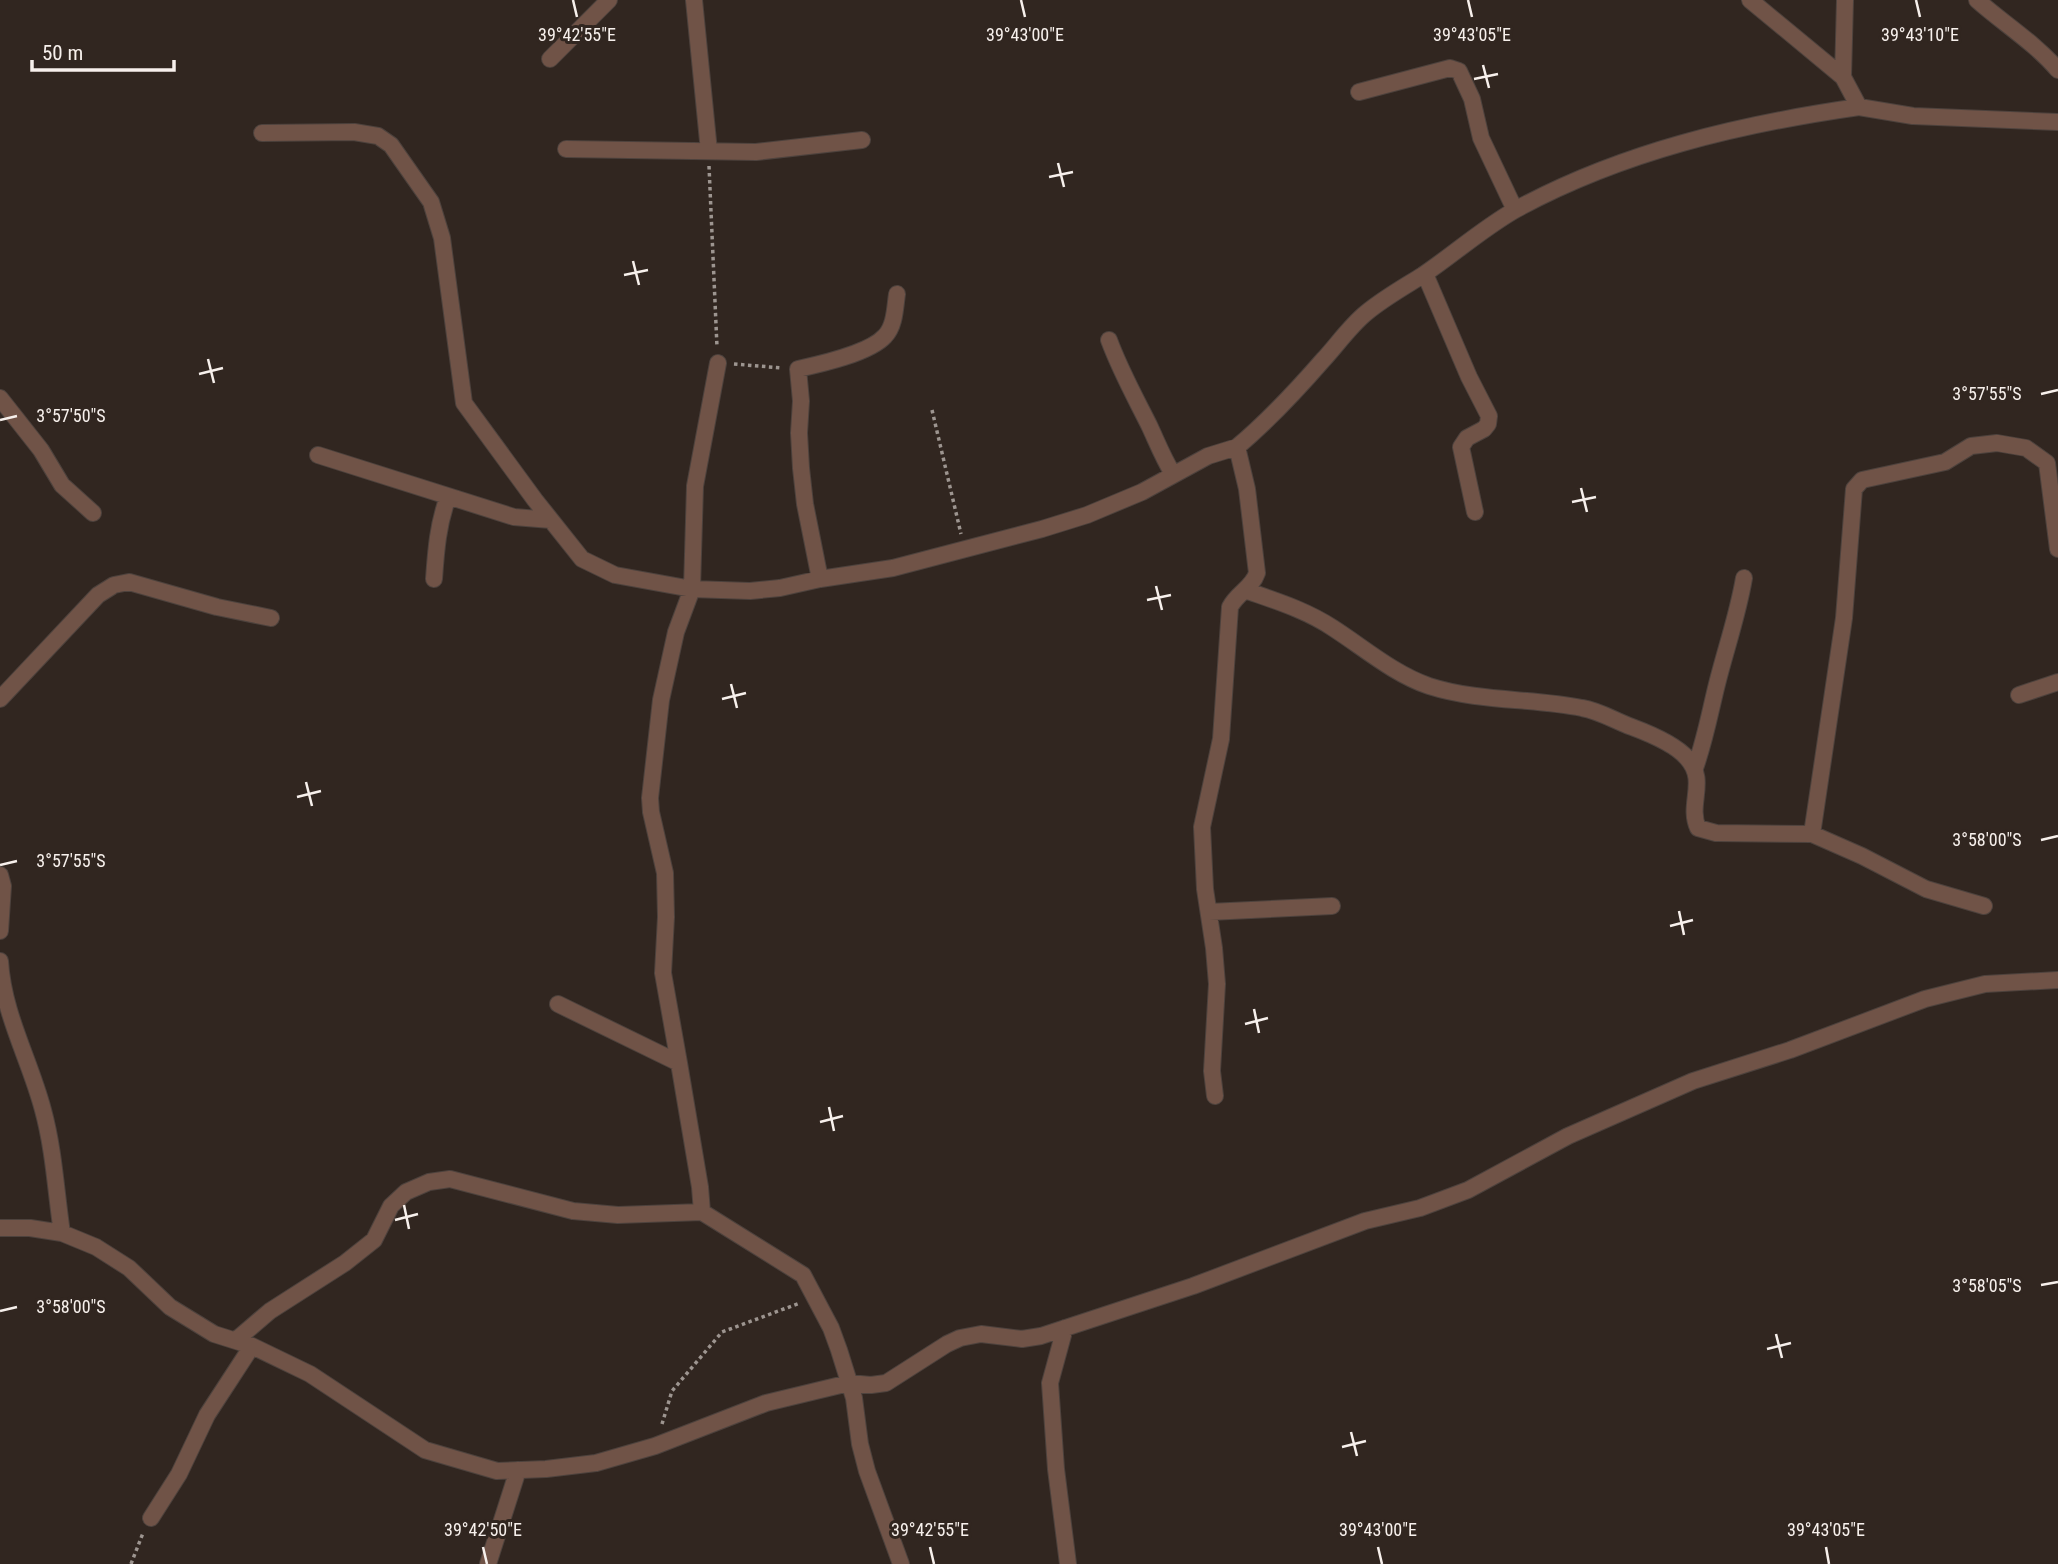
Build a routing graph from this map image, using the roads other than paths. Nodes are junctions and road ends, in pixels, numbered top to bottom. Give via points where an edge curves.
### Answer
1 (609, 0) edge
2 (694, 0) edge
3 (1750, 0) edge
4 (1845, 0) edge
5 (1977, 0) edge
6 (550, 60) dead end
7 (2058, 70) edge
8 (1843, 77) junction
9 (1359, 92) dead end
10 (1859, 107) junction
11 (2058, 122) edge
12 (262, 133) dead end
13 (862, 140) dead end
14 (566, 149) dead end
15 (709, 151) junction
16 (1515, 211) junction
17 (1425, 274) junction
18 (897, 294) dead end
19 (1109, 340) dead end
20 (718, 363) road end
21 (0, 398) edge
22 (1237, 447) junction
23 (318, 455) dead end
24 (1173, 474) junction
25 (448, 497) junction
26 (1475, 512) dead end
27 (93, 513) dead end
28 (551, 520) junction
29 (2058, 549) edge
30 (1744, 578) dead end
31 (434, 579) dead end
32 (820, 579) junction
33 (692, 589) junction
34 (1245, 590) junction
35 (271, 618) dead end
36 (2058, 682) edge
37 (2019, 695) dead end
38 (0, 699) edge
39 (1695, 768) junction
40 (1812, 834) junction
41 (0, 875) edge
42 (1332, 906) dead end
43 (1984, 906) dead end
44 (1209, 912) junction
45 (0, 931) edge
46 (0, 961) edge
47 (2058, 980) edge
48 (558, 1004) dead end
49 (679, 1063) junction
50 (1215, 1096) dead end
51 (702, 1212) junction
52 (0, 1228) edge
53 (62, 1233) junction
54 (1065, 1328) junction
55 (236, 1340) junction
56 (252, 1346) junction
57 (849, 1383) junction
58 (518, 1471) junction
59 (150, 1518) road end
60 (488, 1564) edge
61 (901, 1564) edge
62 (1068, 1564) edge

1 - 6 street
2 - 15 street
3 - 8 street
4 - 8 street
5 - 7 street
8 - 10 street
9 - 16 street via 1450,68 1460,71 1481,138
10 - 11 street via 1913,116
10 - 16 street via 1754,125 1624,161
12 - 28 street via 354,132 378,136 391,145 431,202 442,238 464,403
13 - 15 street via 756,152
14 - 15 street
16 - 17 street
17 - 22 street via 1364,315
17 - 26 street via 1489,416 1484,429 1461,447
18 - 32 street via 886,336 835,360 798,369 803,480
19 - 24 street
20 - 33 street via 695,486
21 - 27 street via 62,485
22 - 24 street
22 - 34 street via 1257,573
23 - 25 street
24 - 32 street via 1087,515 893,568
25 - 28 street via 514,517
25 - 31 street via 440,518
28 - 33 street via 582,559 615,575
29 - 40 street via 2047,463 2026,448 1997,443 1971,446 1945,462 1862,480 1854,489 1844,618
30 - 39 street via 1706,740
32 - 33 street via 770,589
33 - 49 street via 676,632 662,700 650,798 665,873 663,973
34 - 39 street via 1304,612 1426,685 1455,693 1584,708 1651,734 1686,755
34 - 44 street via 1230,607 1221,739 1202,827
35 - 38 street via 129,582 114,585 98,595
36 - 37 street
39 - 40 street via 1698,828 1716,833
40 - 43 street via 1926,889
41 - 45 street
42 - 44 street
44 - 50 street via 1216,984
46 - 53 street via 13,1025 44,1111
47 - 54 street via 1985,984 1925,999 1693,1081 1568,1136 1468,1191 1365,1221
48 - 49 street
49 - 51 street
51 - 55 street via 618,1215 573,1211 450,1179 429,1182 406,1192 391,1206 374,1240 270,1311
51 - 57 street via 803,1275 831,1328
52 - 53 street
53 - 55 street via 129,1268 170,1307 214,1334
54 - 57 street via 1022,1339 981,1334 960,1338 886,1383
54 - 62 street via 1050,1383
55 - 56 street
56 - 58 street via 310,1374 425,1450 497,1471
56 - 59 street via 207,1415 179,1474
57 - 58 street via 766,1404 596,1463
57 - 61 street via 867,1471
58 - 60 street

